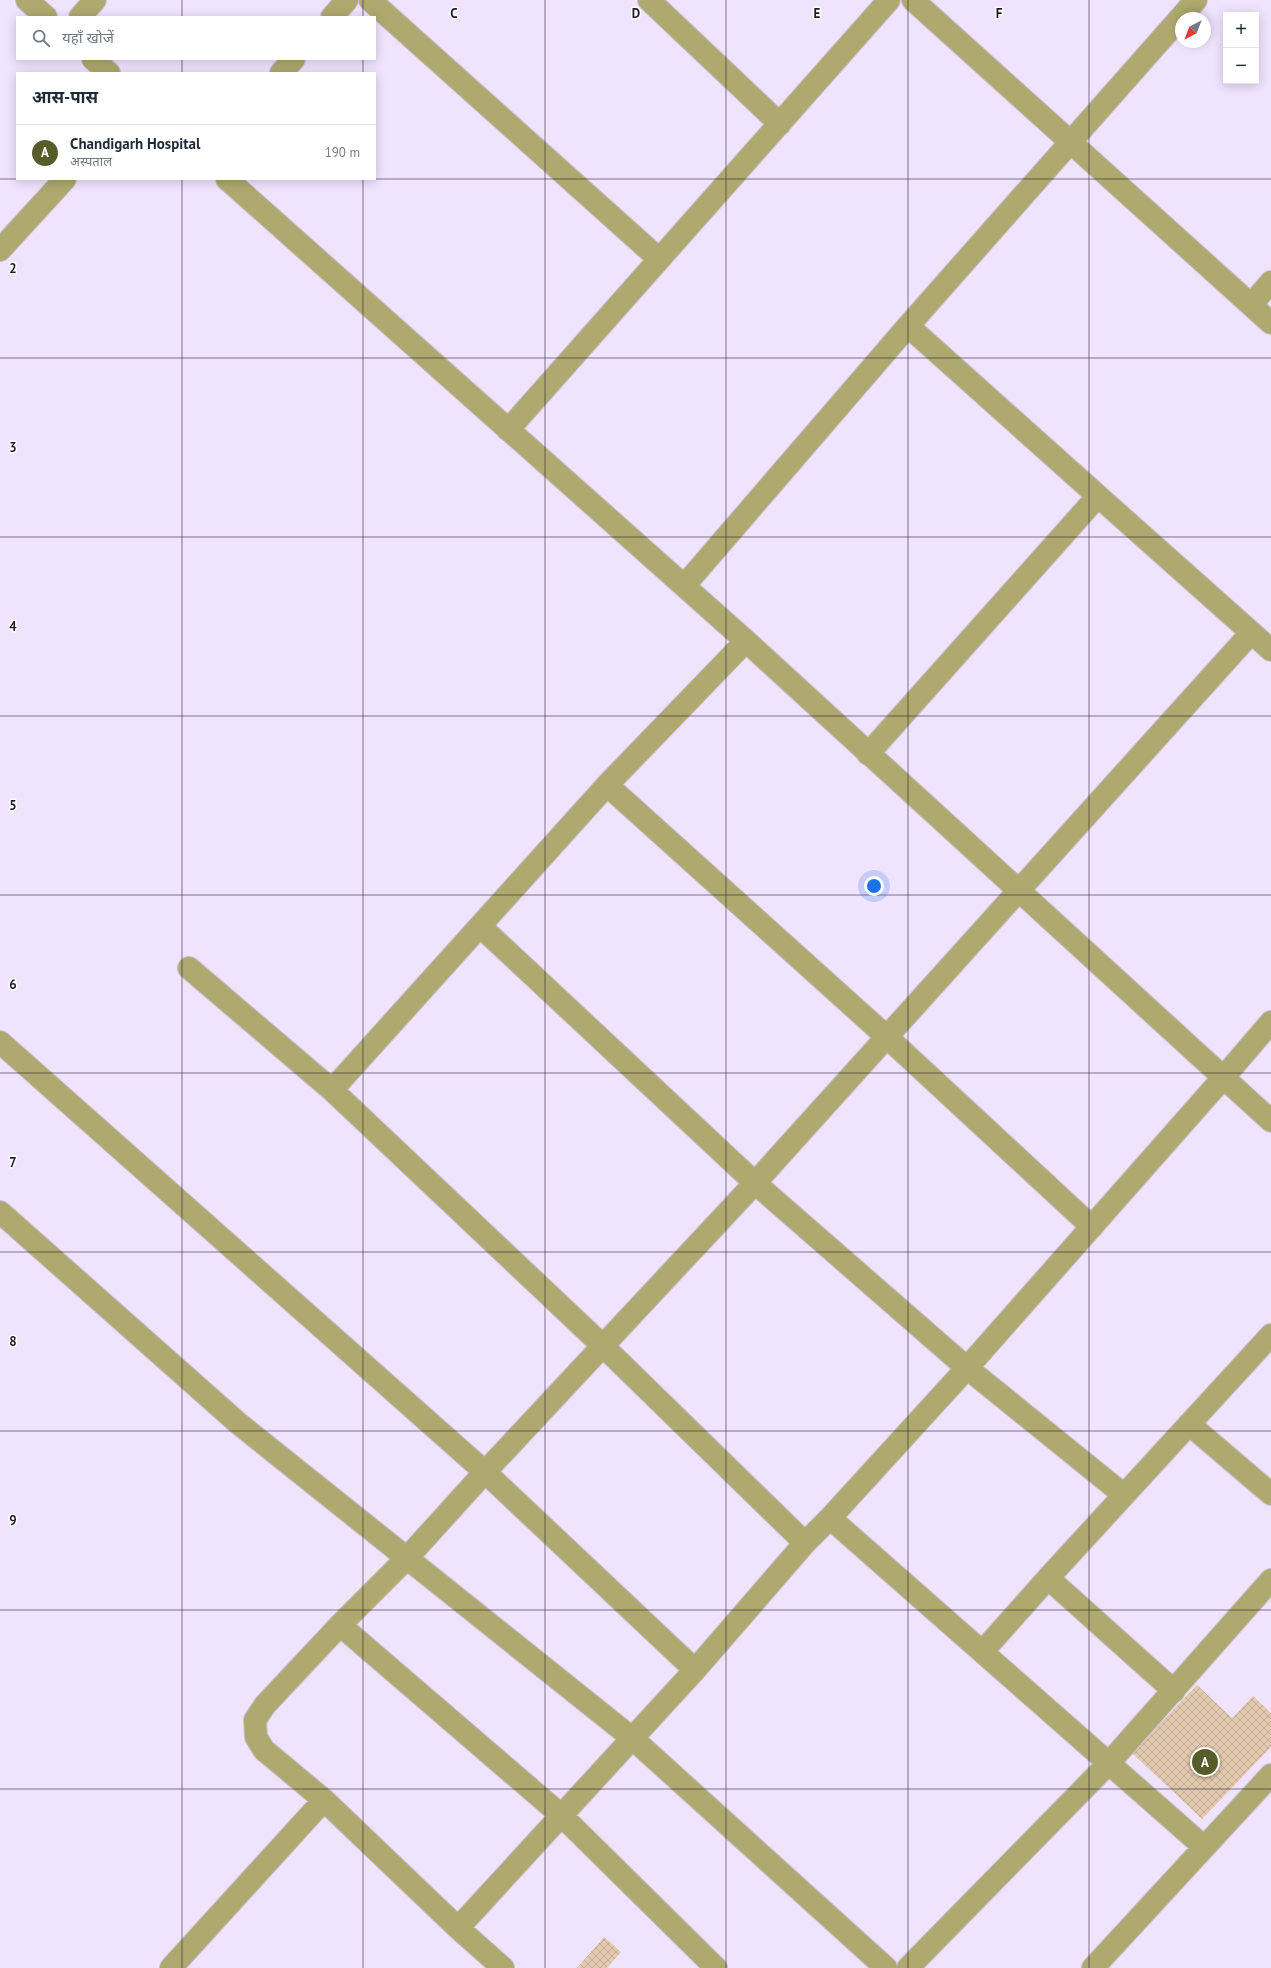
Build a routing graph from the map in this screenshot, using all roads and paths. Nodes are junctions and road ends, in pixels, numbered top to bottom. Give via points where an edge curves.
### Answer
1 (27, 0) edge
2 (95, 0) edge
3 (347, 0) edge
4 (370, 0) edge
5 (649, 0) edge
6 (889, 0) edge
7 (913, 0) edge
8 (1196, 0) edge
9 (45, 16) edge
10 (81, 16) edge
11 (333, 16) edge
12 (94, 60) edge
13 (293, 60) edge
14 (108, 72) edge
15 (282, 72) edge
16 (780, 124) junction
17 (1070, 143) junction
18 (65, 180) edge
19 (228, 180) edge
20 (0, 250) edge
21 (659, 259) junction
22 (1271, 282) edge
23 (1251, 305) junction
24 (1271, 323) edge
25 (908, 326) junction
26 (508, 430) junction
27 (1098, 496) junction
28 (684, 586) junction
29 (1251, 633) junction
30 (746, 641) junction
31 (1271, 650) edge
32 (868, 754) junction
33 (608, 785) junction
34 (1020, 891) junction
35 (480, 926) junction
36 (189, 968) dead end
37 (1271, 1022) edge
38 (888, 1038) junction
39 (0, 1042) edge
40 (1223, 1078) junction
41 (332, 1090) junction
42 (1271, 1121) edge
43 (755, 1184) junction
44 (0, 1212) edge
45 (1092, 1227) junction
46 (1271, 1335) edge
47 (603, 1346) junction
48 (967, 1368) junction
49 (1189, 1424) junction
50 (484, 1472) junction
51 (1271, 1494) edge
52 (1124, 1495) junction
53 (830, 1518) junction
54 (806, 1543) junction
55 (407, 1558) junction
56 (1048, 1578) junction
57 (1271, 1580) edge
58 (340, 1626) junction
59 (983, 1651) junction
60 (695, 1670) junction
61 (1174, 1691) junction
62 (632, 1738) junction
63 (1109, 1763) junction
64 (1271, 1775) edge
65 (324, 1800) junction
66 (562, 1816) junction
67 (1204, 1847) junction
68 (458, 1928) junction
69 (171, 1968) edge
70 (504, 1968) edge
71 (716, 1968) edge
72 (886, 1968) edge
73 (908, 1968) edge
74 (1092, 1968) edge

1 - 9 street
2 - 10 street
3 - 11 street
4 - 21 street
5 - 16 street
6 - 16 street
7 - 17 street
8 - 17 street
12 - 14 street
13 - 15 street
16 - 21 street
17 - 23 street
17 - 25 street
18 - 20 street
19 - 26 street
21 - 26 street
22 - 23 street
23 - 24 street
25 - 27 street
25 - 28 street
26 - 28 street
27 - 29 street
27 - 32 street
28 - 30 street
29 - 31 street
29 - 34 street
30 - 32 street
30 - 33 street
32 - 34 street
33 - 35 street
33 - 38 street
34 - 38 street
34 - 40 street
35 - 41 street
35 - 43 street
36 - 41 street
37 - 40 street
38 - 43 street
38 - 45 street
39 - 50 street
40 - 42 street
40 - 45 street
41 - 47 street
43 - 47 street
43 - 48 street
44 - 55 street via 238,1423
45 - 48 street
46 - 49 street
47 - 50 street
47 - 54 street
48 - 52 street
48 - 53 street
49 - 51 street
49 - 52 street
50 - 55 street
50 - 60 street
52 - 56 street
53 - 54 street
53 - 59 street
54 - 60 street
55 - 58 street
55 - 62 street
56 - 59 street
56 - 61 street
57 - 61 street
58 - 65 street via 265,1705 255,1720 256,1737 264,1750
58 - 66 street
59 - 63 street
60 - 62 street
61 - 63 street
62 - 66 street
62 - 72 street
63 - 67 street
63 - 73 street
64 - 67 street
65 - 68 street
65 - 69 street
66 - 68 street
66 - 71 street
67 - 74 street
68 - 70 street

